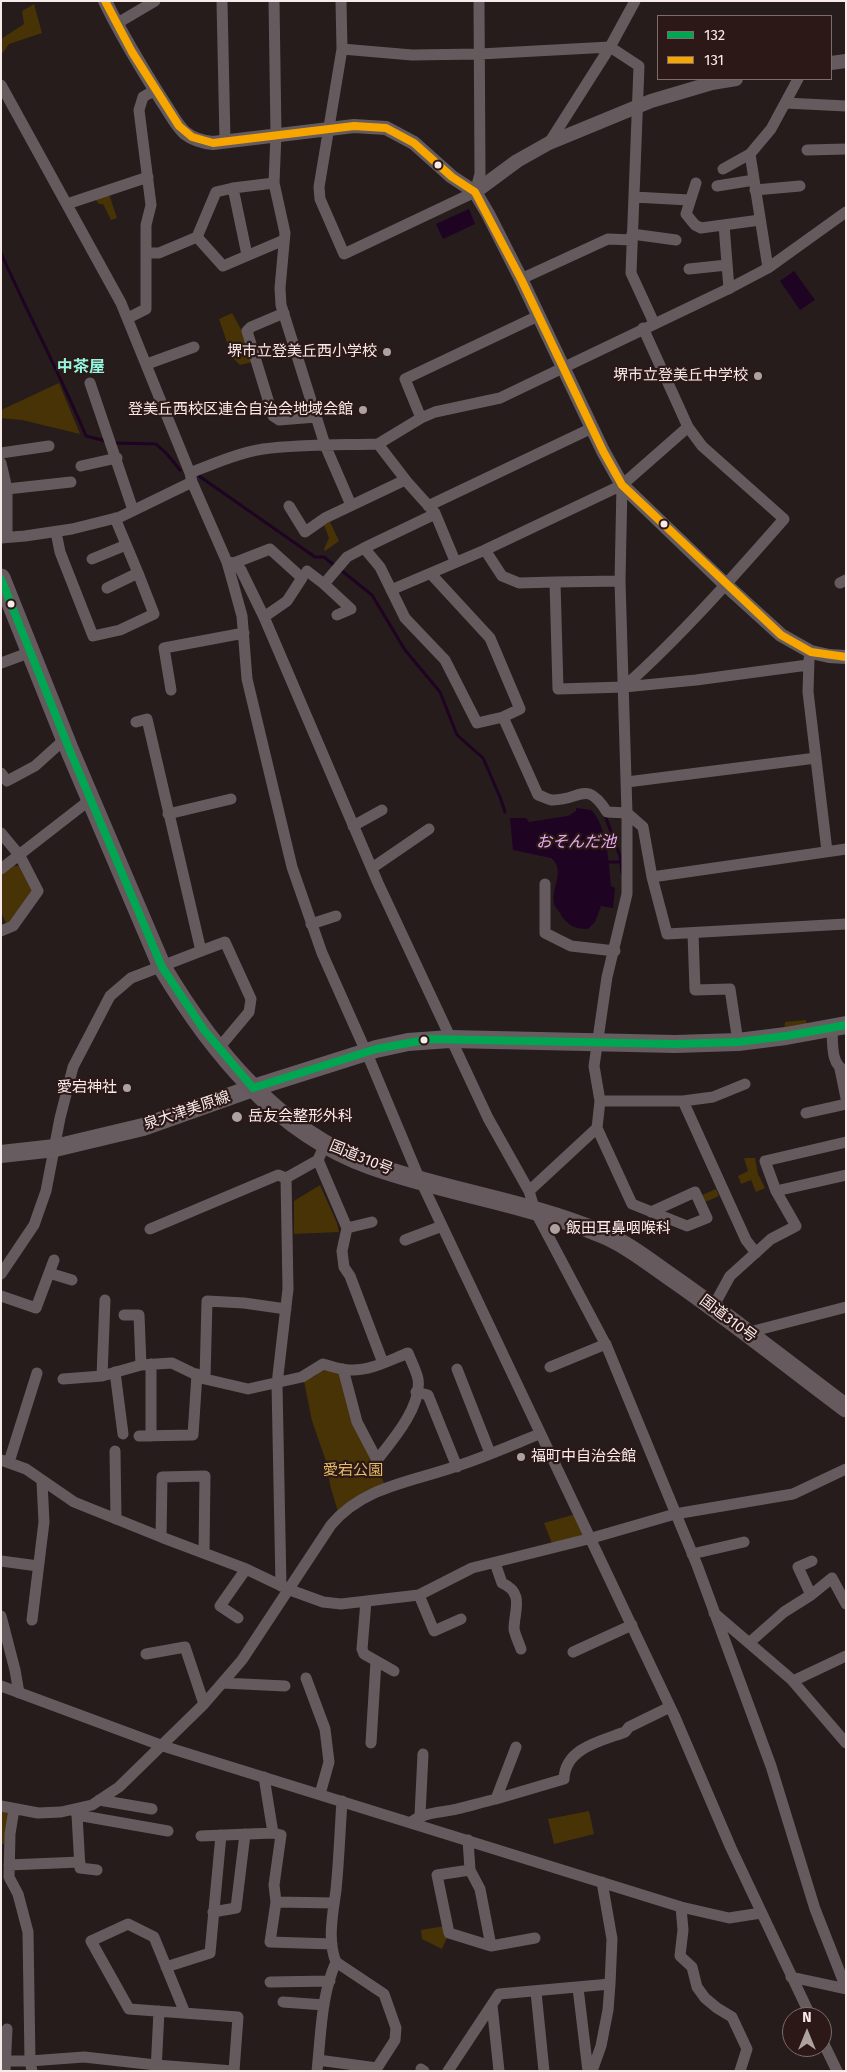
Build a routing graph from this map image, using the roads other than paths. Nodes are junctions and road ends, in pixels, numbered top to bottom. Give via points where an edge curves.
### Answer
1 (105, 1) edge
2 (155, 1) edge
3 (222, 1) edge
4 (274, 1) edge
5 (341, 1) edge
6 (479, 1) edge
7 (635, 1) edge
8 (116, 24) junction
9 (610, 47) junction
10 (342, 49) junction
11 (480, 54) junction
12 (846, 61) edge
13 (832, 62) edge
14 (730, 80) edge
15 (797, 80) edge
16 (1, 85) edge
17 (156, 90) junction
18 (785, 102) junction
19 (846, 106) edge
20 (637, 107) junction
21 (329, 129) junction
22 (276, 134) junction
23 (225, 142) junction
24 (549, 143) junction
25 (846, 149) edge
26 (806, 150) dead end
27 (750, 154) junction
28 (723, 169) dead end
29 (148, 177) junction
30 (274, 183) junction
31 (696, 183) dead end
32 (755, 185) junction
33 (718, 186) dead end
34 (800, 186) dead end
35 (233, 188) junction
36 (475, 192) junction
37 (634, 197) junction
38 (689, 200) junction
39 (68, 204) junction
40 (846, 212) edge
41 (760, 220) junction
42 (724, 225) junction
43 (198, 236) junction
44 (632, 237) junction
45 (284, 240) junction
46 (676, 240) dead end
47 (146, 253) junction
48 (247, 255) junction
49 (727, 265) junction
50 (768, 268) junction
51 (690, 269) dead end
52 (521, 279) junction
53 (729, 289) junction
54 (284, 313) junction
55 (538, 316) junction
56 (128, 318) junction
57 (648, 326) junction
58 (194, 346) dead end
59 (147, 364) junction
60 (564, 368) junction
61 (90, 383) dead end
62 (316, 417) junction
63 (421, 418) junction
64 (688, 427) junction
65 (592, 428) junction
66 (378, 444) junction
67 (325, 445) junction
68 (49, 446) dead end
69 (1, 452) edge
70 (117, 458) junction
71 (1, 463) edge
72 (82, 466) dead end
73 (191, 478) junction
74 (405, 480) junction
75 (71, 482) dead end
76 (622, 485) junction
77 (7, 489) junction
78 (351, 505) junction
79 (289, 506) dead end
80 (134, 510) junction
81 (432, 510) junction
82 (115, 518) junction
83 (56, 532) junction
84 (4, 537) edge
85 (126, 545) junction
86 (364, 548) junction
87 (485, 550) junction
88 (92, 559) dead end
89 (456, 561) junction
90 (230, 563) junction
91 (308, 571) dead end
92 (138, 573) junction
93 (431, 574) junction
94 (1, 578) edge
95 (555, 582) junction
96 (620, 582) junction
97 (324, 584) junction
98 (726, 585) junction
99 (107, 588) dead end
100 (391, 590) junction
101 (337, 615) dead end
102 (264, 617) junction
103 (244, 634) junction
104 (32, 652) junction
105 (846, 657) edge
106 (809, 658) junction
107 (1, 663) edge
108 (624, 687) junction
109 (171, 690) dead end
110 (503, 716) junction
111 (136, 722) dead end
112 (65, 738) junction
113 (816, 758) junction
114 (1, 773) edge
115 (627, 782) junction
116 (91, 799) junction
117 (231, 800) dead end
118 (382, 810) dead end
119 (627, 813) junction
120 (168, 814) junction
121 (354, 826) junction
122 (429, 829) dead end
123 (1, 833) edge
124 (846, 849) edge
125 (827, 851) junction
126 (20, 856) junction
127 (372, 868) junction
128 (1, 869) edge
129 (652, 878) junction
130 (545, 884) dead end
131 (336, 916) dead end
132 (311, 924) junction
133 (846, 924) edge
134 (1, 931) edge
135 (693, 933) junction
136 (201, 952) junction
137 (615, 952) junction
138 (162, 966) junction
139 (839, 1027) edge
140 (450, 1039) junction
141 (738, 1042) junction
142 (597, 1043) junction
143 (218, 1049) junction
144 (366, 1052) junction
145 (843, 1070) edge
146 (745, 1084) dead end
147 (253, 1088) junction
148 (846, 1098) edge
149 (683, 1100) junction
150 (600, 1101) junction
151 (846, 1104) edge
152 (806, 1112) dead end
153 (597, 1128) junction
154 (846, 1142) edge
155 (55, 1148) junction
156 (321, 1152) junction
157 (1, 1154) edge
158 (846, 1175) edge
159 (418, 1177) junction
160 (286, 1178) junction
161 (529, 1191) junction
162 (776, 1191) junction
163 (535, 1211) junction
164 (650, 1212) dead end
165 (372, 1222) dead end
166 (442, 1226) junction
167 (150, 1228) dead end
168 (346, 1228) junction
169 (405, 1240) dead end
170 (756, 1253) junction
171 (54, 1260) dead end
172 (49, 1273) junction
173 (1, 1274) edge
174 (72, 1280) dead end
175 (1, 1296) edge
176 (105, 1300) dead end
177 (713, 1307) junction
178 (846, 1307) edge
179 (286, 1309) junction
180 (124, 1315) dead end
181 (746, 1333) junction
182 (606, 1344) junction
183 (383, 1363) junction
184 (146, 1365) junction
185 (550, 1367) dead end
186 (343, 1368) junction
187 (457, 1369) dead end
188 (115, 1372) junction
189 (37, 1373) dead end
190 (102, 1376) junction
191 (201, 1376) junction
192 (63, 1379) dead end
193 (277, 1384) junction
194 (416, 1392) junction
195 (846, 1408) edge
196 (123, 1434) dead end
197 (539, 1434) junction
198 (139, 1436) dead end
199 (151, 1436) junction
200 (115, 1451) dead end
201 (490, 1454) junction
202 (5, 1461) edge
203 (457, 1467) junction
204 (846, 1469) edge
205 (42, 1482) junction
206 (675, 1514) junction
207 (116, 1519) junction
208 (161, 1537) junction
209 (592, 1538) junction
210 (744, 1542) dead end
211 (204, 1553) junction
212 (692, 1554) junction
213 (1, 1561) edge
214 (812, 1561) dead end
215 (495, 1563) junction
216 (38, 1566) junction
217 (246, 1569) junction
218 (842, 1571) dead end
219 (832, 1578) junction
220 (285, 1588) junction
221 (419, 1595) junction
222 (811, 1595) junction
223 (366, 1601) junction
224 (846, 1604) edge
225 (712, 1612) junction
226 (1, 1616) edge
227 (238, 1618) dead end
228 (461, 1619) dead end
229 (32, 1620) dead end
230 (632, 1625) junction
231 (749, 1643) junction
232 (521, 1648) dead end
233 (573, 1652) dead end
234 (146, 1654) dead end
235 (846, 1656) edge
236 (376, 1661) junction
237 (394, 1671) dead end
238 (306, 1678) dead end
239 (793, 1681) junction
240 (223, 1683) junction
241 (1, 1686) edge
242 (286, 1686) dead end
243 (19, 1693) junction
244 (204, 1704) junction
245 (670, 1707) junction
246 (844, 1738) edge
247 (371, 1743) dead end
248 (163, 1746) junction
249 (516, 1747) dead end
250 (423, 1754) dead end
251 (264, 1777) junction
252 (320, 1794) junction
253 (496, 1799) junction
254 (99, 1800) junction
255 (342, 1801) junction
256 (1, 1806) edge
257 (14, 1809) junction
258 (152, 1809) dead end
259 (75, 1812) junction
260 (420, 1816) junction
261 (410, 1822) junction
262 (168, 1831) dead end
263 (273, 1833) junction
264 (245, 1834) junction
265 (221, 1835) junction
266 (201, 1836) dead end
267 (468, 1840) junction
268 (80, 1862) junction
269 (9, 1866) junction
270 (97, 1870) dead end
271 (470, 1870) junction
272 (602, 1882) junction
273 (276, 1902) junction
274 (334, 1903) junction
275 (681, 1907) junction
276 (212, 1912) junction
277 (761, 1913) junction
278 (535, 1938) dead end
279 (332, 1944) junction
280 (491, 1946) junction
281 (336, 1962) junction
282 (166, 1967) junction
283 (791, 1977) junction
284 (330, 1981) junction
285 (270, 1982) dead end
286 (610, 1984) junction
287 (578, 1988) junction
288 (846, 1988) edge
289 (536, 1992) junction
290 (283, 2002) dead end
291 (492, 2004) junction
292 (324, 2006) junction
293 (805, 2007) edge
294 (159, 2011) junction
295 (186, 2013) junction
296 (7, 2029) dead end
297 (830, 2057) edge
298 (318, 2065) edge
299 (5, 2066) edge
300 (31, 2066) edge
301 (156, 2068) edge
302 (233, 2071) edge
303 (448, 2071) edge
304 (499, 2071) edge
305 (544, 2071) edge
306 (590, 2071) edge
307 (740, 2071) edge
308 (837, 2071) edge

1 - 8 street
2 - 8 street
3 - 23 street
4 - 22 street
5 - 10 street
6 - 11 street
7 - 9 street
8 - 17 street
9 - 11 street
9 - 20 street via 639,66
9 - 24 street
10 - 11 street via 412,55
10 - 21 street
11 - 36 street via 480,174
12 - 13 street
14 - 20 street
15 - 18 street
16 - 39 street
17 - 23 street via 177,124 191,138 202,142
17 - 29 street via 143,98 139,110
18 - 19 street
18 - 27 street via 771,128
20 - 24 street
20 - 37 street
21 - 22 street
21 - 36 street via 354,126 386,128 414,143 452,177
21 - 36 street via 319,187 320,199 344,254
22 - 23 street
22 - 30 street
24 - 36 street via 517,161
25 - 26 street
27 - 28 street
27 - 32 street
29 - 39 street
29 - 47 street via 151,205 146,225
30 - 35 street
30 - 45 street
31 - 38 street
32 - 33 street
32 - 34 street
32 - 41 street
35 - 43 street via 216,192
35 - 48 street
36 - 52 street
37 - 38 street
37 - 44 street
38 - 42 street via 686,214 694,225 701,228
39 - 56 street
40 - 50 street
41 - 42 street
41 - 50 street
42 - 49 street
43 - 47 street via 159,253
43 - 48 street via 222,266
44 - 46 street
44 - 52 street via 608,239
44 - 57 street via 630,273
45 - 48 street
45 - 54 street via 280,288
47 - 56 street via 146,309
49 - 51 street
49 - 53 street
50 - 53 street
52 - 55 street
53 - 57 street
54 - 62 street
54 - 62 street via 247,331 273,416 278,420
55 - 60 street
55 - 63 street via 404,379
56 - 59 street
57 - 60 street
57 - 64 street
58 - 59 street
59 - 73 street
60 - 63 street via 500,398
60 - 65 street
61 - 70 street
62 - 67 street
63 - 66 street
64 - 76 street
64 - 98 street via 710,456 784,519
65 - 76 street
65 - 81 street
66 - 67 street
66 - 74 street
67 - 73 street via 262,449 218,462
67 - 78 street
68 - 69 street
70 - 72 street
70 - 80 street
71 - 77 street
73 - 80 street
73 - 90 street
74 - 78 street
74 - 81 street
75 - 77 street
76 - 87 street
76 - 96 street
76 - 98 street
77 - 84 street
78 - 79 street via 305,532
80 - 82 street
81 - 86 street
81 - 89 street
82 - 83 street
82 - 85 street
83 - 84 street
83 - 92 street via 63,561 93,636 120,630 154,614
85 - 88 street
85 - 92 street
86 - 97 street via 347,557
86 - 100 street via 380,567
87 - 89 street
87 - 95 street via 502,576 520,583
89 - 93 street
90 - 102 street via 241,570
90 - 102 street via 270,549 302,578 287,601
90 - 103 street
91 - 97 street
92 - 99 street
93 - 100 street
93 - 110 street via 490,638 520,709
94 - 104 highway, 国道310号
95 - 96 street
95 - 108 street via 558,688
96 - 108 street
97 - 101 street via 351,609
98 - 106 street
98 - 108 street
100 - 110 street via 405,618 445,660 477,723
102 - 121 street
103 - 109 street via 164,648
103 - 132 street via 247,679 292,867
104 - 107 street
104 - 112 highway, 国道310号
105 - 106 street
106 - 108 street via 696,680
106 - 113 street via 808,692
108 - 115 street
110 - 119 street via 538,794 552,800 584,793 598,798 607,812
111 - 120 street via 147,719
112 - 114 street via 35,766 7,781
112 - 116 highway, 国道310号
113 - 115 street
113 - 125 street
115 - 119 street
116 - 126 street
116 - 138 highway, 国道310号
117 - 120 street
118 - 121 street
119 - 129 street via 644,826
119 - 137 street via 627,894
120 - 136 street
121 - 127 street
122 - 127 street
123 - 126 street
124 - 125 street
125 - 129 street
126 - 128 street
126 - 134 street via 38,891 13,926
127 - 140 street
129 - 135 street via 667,934
130 - 137 street via 545,933 571,946
131 - 132 street
132 - 144 street
133 - 135 street
135 - 141 street via 695,990 730,989
136 - 138 street
136 - 143 street via 225,942 251,999 249,1012
137 - 142 street
138 - 143 highway, 国道310号 via 180,998
138 - 155 street via 131,978 110,996 73,1067
139 - 141 main road, 泉大津美原線
139 - 145 street via 834,1056 836,1064
140 - 142 main road, 泉大津美原線
140 - 144 main road, 泉大津美原線 via 408,1042
140 - 161 street via 488,1118
141 - 142 main road, 泉大津美原線
142 - 150 street via 594,1066
143 - 147 highway, 国道310号
144 - 147 main road, 泉大津美原線
144 - 159 street
145 - 148 street
146 - 149 street via 713,1097
147 - 155 main road, 泉大津美原線 via 143,1127
147 - 156 highway, 国道310号
149 - 150 street
149 - 170 street via 746,1240
150 - 153 street
151 - 152 street
153 - 161 street
153 - 164 street via 632,1204
154 - 162 street via 765,1161
155 - 157 main road, 泉大津美原線
155 - 173 street via 34,1225
156 - 159 highway, 国道310号
156 - 160 street
156 - 168 street
158 - 162 street
159 - 163 highway, 国道310号
159 - 166 street
160 - 167 street via 278,1175
160 - 179 street
161 - 163 street
162 - 170 street via 796,1226 771,1239
163 - 177 highway, 国道310号 via 601,1233
163 - 182 street
165 - 168 street
166 - 169 street
166 - 197 street
168 - 183 street via 342,1250 344,1267
170 - 177 street via 730,1276
171 - 172 street
172 - 174 street
172 - 175 street via 36,1308
176 - 190 street
177 - 181 highway, 国道310号
178 - 181 street
179 - 191 street via 207,1301
179 - 193 street
180 - 184 street via 140,1315
181 - 195 highway, 国道310号
182 - 185 street
182 - 206 street
183 - 186 street via 350,1370
183 - 194 street via 408,1353 418,1380
184 - 188 street
184 - 191 street via 172,1363
184 - 199 street
186 - 193 street via 322,1364 302,1377
186 - 194 street via 357,1422 377,1460 402,1430
187 - 201 street
188 - 190 street
188 - 196 street
189 - 202 street
190 - 192 street
191 - 193 street via 248,1389
191 - 199 street via 193,1435
193 - 220 street
194 - 203 street via 428,1395
197 - 201 street
197 - 209 street
198 - 199 street
200 - 207 street
201 - 203 street
202 - 205 street via 26,1470
203 - 220 street via 364,1496 331,1524
204 - 206 street via 793,1494
205 - 207 street via 74,1502
205 - 216 street via 44,1522
206 - 209 street
206 - 212 street
207 - 208 street
208 - 211 street
208 - 211 street via 162,1477 205,1476
209 - 215 street
209 - 230 street
210 - 212 street
211 - 217 street
212 - 225 street
213 - 216 street
214 - 222 street via 798,1567
215 - 221 street via 472,1568
215 - 232 street via 502,1583 510,1587 515,1596 518,1609 514,1630
216 - 229 street
217 - 220 street
217 - 227 street via 220,1606
218 - 219 street
219 - 222 street
219 - 224 street
220 - 223 street via 324,1602
220 - 240 street via 242,1660
221 - 223 street
221 - 228 street via 434,1630
222 - 231 street via 784,1612
223 - 236 street via 362,1649
225 - 231 street
225 - 288 street via 771,1766 815,1909
226 - 243 street
230 - 233 street
230 - 245 street
231 - 239 street
234 - 244 street via 185,1647
235 - 239 street
236 - 237 street
236 - 247 street
238 - 252 street via 325,1729 330,1762
239 - 246 street
240 - 242 street
240 - 244 street
241 - 243 street
243 - 248 street
244 - 248 street
245 - 253 street via 625,1732 576,1752 564,1769 564,1779
245 - 277 street
248 - 251 street
248 - 254 street via 119,1788
249 - 253 street
250 - 260 street
251 - 252 street
251 - 263 street
252 - 255 street
253 - 260 street
254 - 258 street
254 - 259 street
255 - 261 street
255 - 274 street
256 - 257 street
257 - 259 street via 38,1813
257 - 269 street
259 - 262 street
259 - 268 street
260 - 261 street
261 - 267 street
263 - 264 street
263 - 273 street via 281,1835 274,1885
264 - 265 street
264 - 276 street via 236,1908
265 - 266 street
265 - 276 street
267 - 271 street
267 - 272 street
268 - 269 street
268 - 270 street via 80,1868
269 - 300 street via 9,1876 18,1894 28,1932
271 - 280 street via 480,1889
271 - 280 street via 437,1875 449,1933
272 - 275 street
272 - 286 street via 612,1939
273 - 274 street
273 - 279 street via 270,1942
274 - 279 street
275 - 277 street via 729,1918
275 - 307 street via 680,1956 692,1967 697,1987 705,1998 732,2017 748,2049
276 - 282 street via 210,1953
277 - 283 street
278 - 280 street
279 - 281 street
281 - 284 street
281 - 298 street via 384,1994 396,2028 395,2040 377,2068
282 - 294 street via 154,1937 128,1924 91,1941 129,2009
282 - 295 street
283 - 288 street
283 - 293 street
284 - 285 street
284 - 292 street
286 - 287 street
286 - 306 street via 601,2046
287 - 289 street
287 - 306 street
289 - 291 street via 499,1994
289 - 305 street
290 - 292 street
291 - 303 street
291 - 304 street
292 - 298 street
294 - 295 street
294 - 301 street
295 - 302 street via 238,2016
296 - 299 street
297 - 308 street
299 - 300 street
300 - 301 street via 84,2057
301 - 302 street

